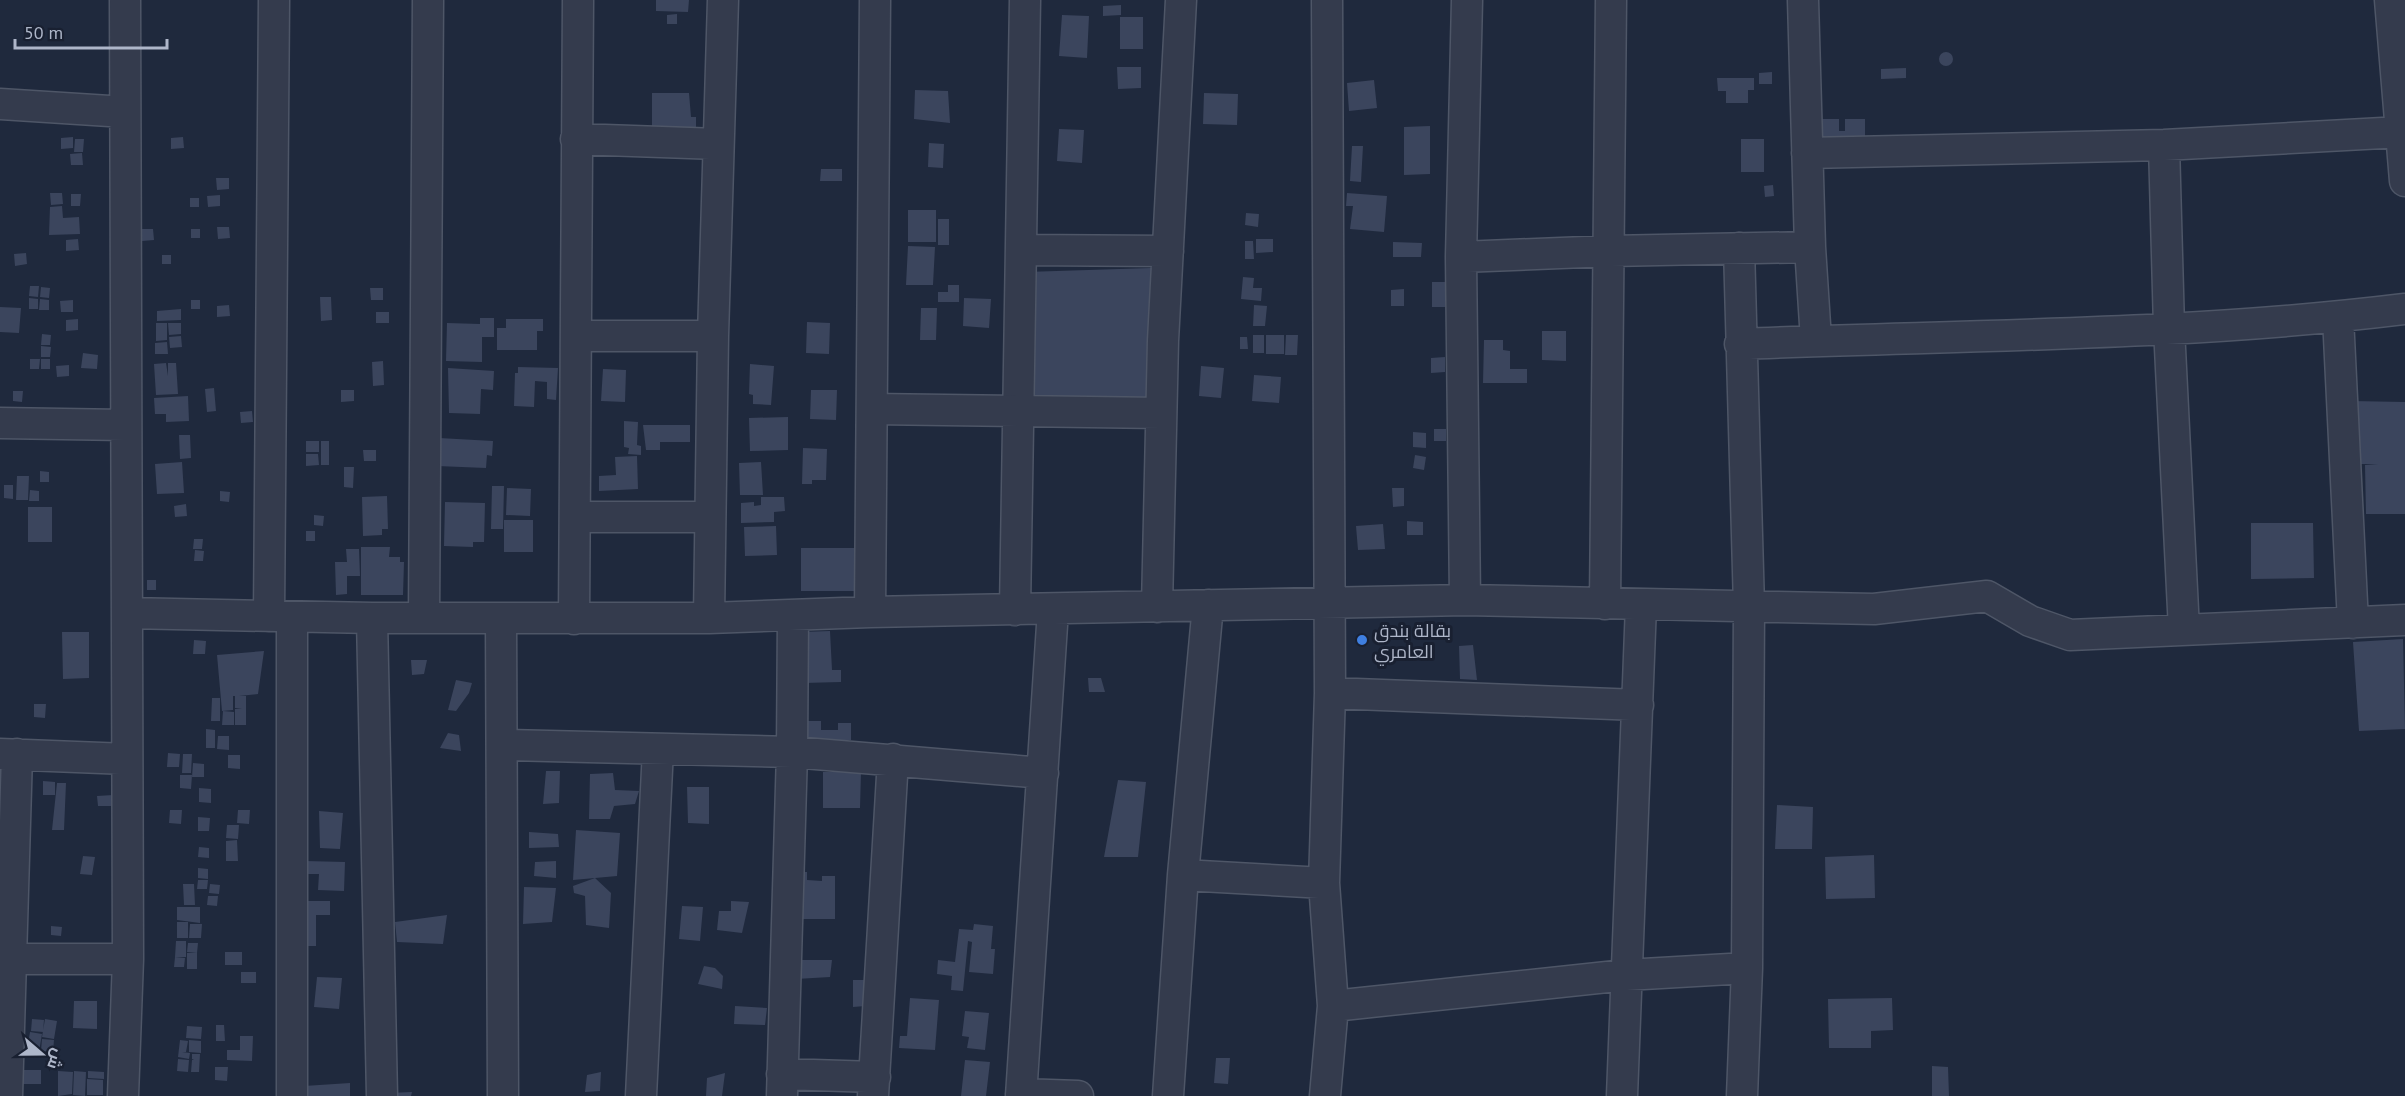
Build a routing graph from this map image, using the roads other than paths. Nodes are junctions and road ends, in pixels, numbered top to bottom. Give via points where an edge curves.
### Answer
1 (125, 0) edge
2 (274, 0) edge
3 (428, 0) edge
4 (578, 0) edge
5 (723, 0) edge
6 (875, 0) edge
7 (1025, 0) edge
8 (1181, 0) edge
9 (1327, 0) edge
10 (1467, 0) edge
11 (1611, 0) edge
12 (1803, 0) edge
13 (2390, 0) edge
14 (0, 104) edge
15 (125, 112) junction
16 (2401, 132) junction
17 (576, 139) junction
18 (718, 144) junction
19 (2164, 145) junction
20 (1807, 153) junction
21 (2405, 181) edge
22 (1809, 247) junction
23 (1739, 248) junction
24 (1021, 250) junction
25 (1610, 250) junction
26 (1168, 251) junction
27 (1461, 257) junction
28 (2405, 309) edge
29 (2338, 317) junction
30 (2169, 328) junction
31 (576, 336) junction
32 (713, 336) junction
33 (1816, 340) junction
34 (1740, 344) junction
35 (872, 410) junction
36 (1018, 412) junction
37 (1161, 413) junction
38 (0, 423) edge
39 (125, 424) junction
40 (576, 517) junction
41 (710, 517) junction
42 (1466, 600) junction
43 (1330, 602) junction
44 (1605, 604) junction
45 (1208, 605) junction
46 (1641, 605) junction
47 (1157, 607) junction
48 (1749, 607) junction
49 (1015, 610) junction
50 (1053, 610) junction
51 (870, 612) junction
52 (127, 613) junction
53 (793, 615) junction
54 (280, 616) junction
55 (372, 618) junction
56 (424, 618) junction
57 (709, 618) junction
58 (501, 619) junction
59 (574, 619) junction
60 (2405, 620) edge
61 (2353, 623) junction
62 (2184, 630) junction
63 (1330, 693) junction
64 (1638, 705) junction
65 (504, 745) junction
66 (658, 749) junction
67 (792, 752) junction
68 (8, 754) edge
69 (128, 759) junction
70 (893, 759) junction
71 (1042, 773) junction
72 (1183, 875) junction
73 (1324, 883) junction
74 (6, 959) edge
75 (128, 959) junction
76 (1747, 968) junction
77 (1626, 975) junction
78 (1333, 1006) junction
79 (782, 1085) edge
80 (874, 1087) edge
81 (1021, 1095) edge
82 (7, 1096) edge
83 (123, 1096) edge
84 (292, 1096) edge
85 (382, 1096) edge
86 (503, 1096) edge
87 (641, 1096) edge
88 (1078, 1096) edge
89 (1168, 1096) edge
90 (1325, 1096) edge
91 (1622, 1096) edge
92 (1742, 1096) edge

1 - 15 street
2 - 54 street
3 - 56 street
4 - 17 street
5 - 18 street
6 - 35 street
7 - 24 street
8 - 26 street
9 - 43 street
10 - 27 street
11 - 25 street
12 - 20 street
13 - 16 street
14 - 15 street
15 - 39 street
16 - 19 street
16 - 21 street
17 - 18 street
17 - 31 street
18 - 32 street
19 - 20 street
19 - 30 street
20 - 22 street
22 - 23 street
22 - 33 street
23 - 25 street
23 - 34 street
24 - 26 street
24 - 36 street
25 - 27 street
25 - 44 street
26 - 37 street
27 - 42 street
28 - 29 street
29 - 30 street
29 - 61 street
30 - 33 street
30 - 62 street
31 - 32 street
31 - 40 street
32 - 41 street
33 - 34 street
34 - 48 street
35 - 36 street
35 - 51 street
36 - 37 street
36 - 49 street
37 - 47 street
38 - 39 street
39 - 52 street
40 - 41 street
40 - 59 street
41 - 57 street
42 - 43 street
42 - 44 street
43 - 45 street
43 - 63 street
44 - 46 street
45 - 47 street
45 - 72 street
46 - 48 street
46 - 64 street
47 - 50 street
48 - 62 street via 1874,609 1987,596 2030,621 2070,635
48 - 76 street
49 - 50 street
49 - 51 street
50 - 71 street
51 - 53 street
52 - 54 street
52 - 69 street
53 - 57 street
53 - 67 street
54 - 55 street
54 - 84 street
55 - 56 street
55 - 85 street
56 - 58 street
57 - 59 street
58 - 59 street
58 - 65 street
60 - 61 street
61 - 62 street
63 - 64 street
63 - 73 street
64 - 77 street
65 - 66 street
65 - 86 street
66 - 67 street
66 - 87 street
67 - 70 street
67 - 79 street
68 - 69 street
68 - 74 street
69 - 75 street
70 - 71 street
70 - 80 street
71 - 81 street
72 - 73 street
72 - 89 street
73 - 78 street
74 - 75 street
74 - 82 street
75 - 83 street
76 - 77 street
76 - 92 street
77 - 78 street
77 - 91 street
78 - 90 street
79 - 80 street
81 - 88 street

